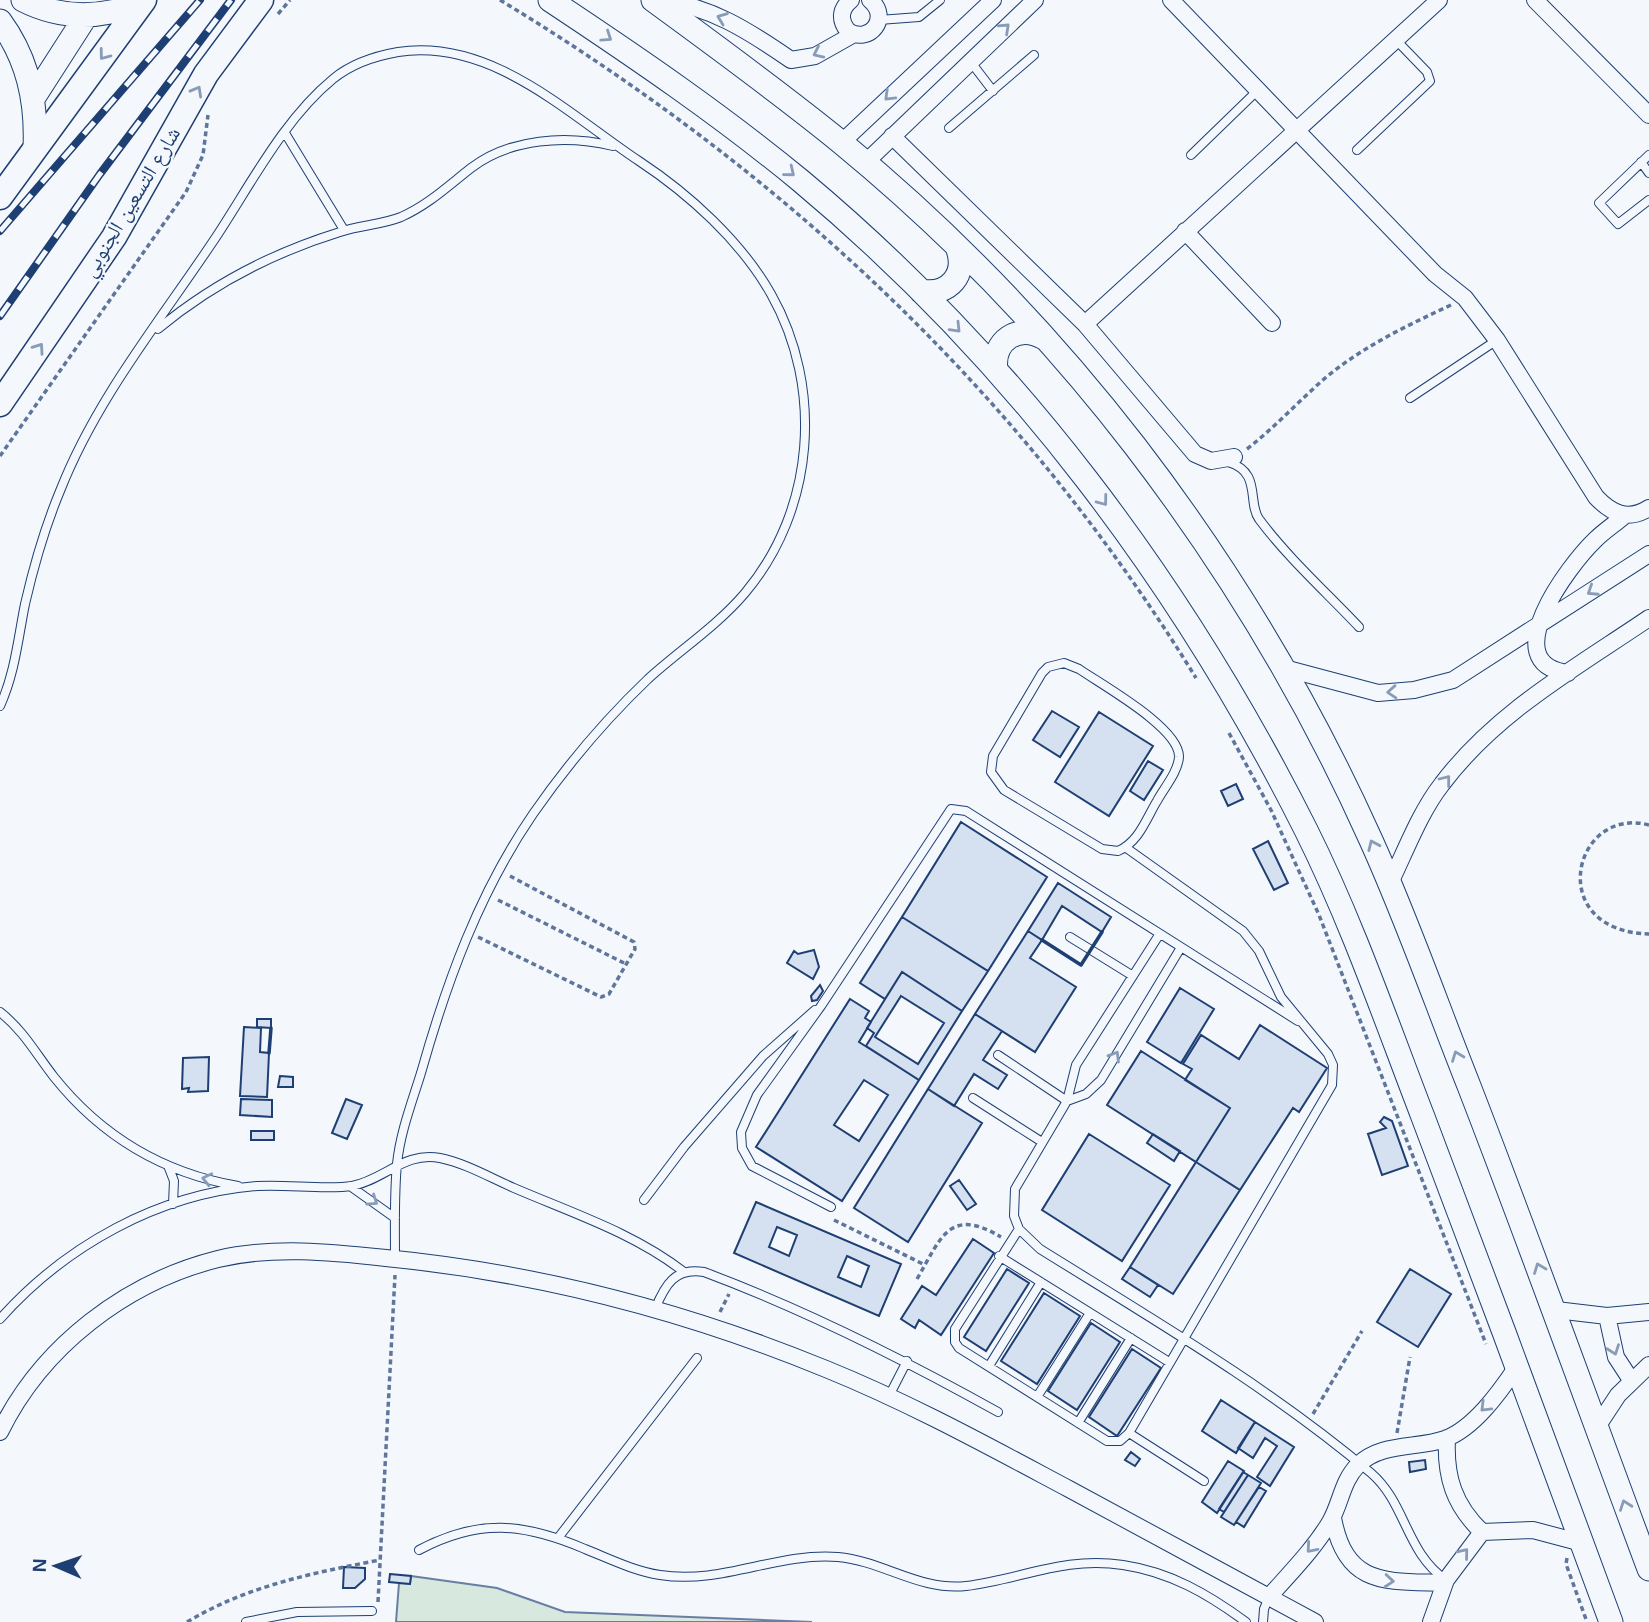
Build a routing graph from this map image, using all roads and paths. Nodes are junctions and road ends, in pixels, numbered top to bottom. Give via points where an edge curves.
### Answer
1 (23, 0) edge
2 (290, 0) edge
3 (500, 0) edge
4 (550, 0) edge
5 (653, 0) edge
6 (940, 0) edge
7 (993, 0) edge
8 (1035, 0) edge
9 (1171, 0) edge
10 (1439, 0) edge
11 (1535, 0) edge
12 (143, 1) edge
13 (844, 2) edge
14 (876, 6) edge
15 (267, 11) edge
16 (86, 16) junction
17 (0, 21) edge
18 (854, 34) junction
19 (1396, 40) junction
20 (1034, 55) dead end
21 (970, 61) junction
22 (914, 72) junction
23 (993, 91) junction
24 (1257, 91) junction
25 (936, 94) junction
26 (34, 97) junction
27 (212, 105) dead end
28 (1649, 115) edge
29 (949, 128) dead end
30 (1295, 131) junction
31 (285, 133) junction
32 (892, 136) junction
33 (841, 143) junction
34 (617, 147) junction
35 (35, 148) junction
36 (1357, 150) dead end
37 (1191, 155) dead end
38 (1649, 155) edge
39 (1641, 162) junction
40 (865, 163) junction
41 (1649, 173) edge
42 (0, 197) edge
43 (1649, 200) edge
44 (344, 230) junction
45 (1185, 232) junction
46 (957, 247) junction
47 (921, 292) junction
48 (1465, 298) junction
49 (1272, 323) dead end
50 (1086, 324) junction
51 (151, 335) junction
52 (1044, 338) junction
53 (1497, 340) junction
54 (996, 370) junction
55 (1410, 398) dead end
56 (0, 404) edge
57 (0, 456) edge
58 (1229, 459) junction
59 (1649, 508) edge
60 (1624, 516) junction
61 (1649, 554) edge
62 (1649, 618) edge
63 (1539, 624) junction
64 (1359, 627) dead end
65 (1284, 668) junction
66 (1568, 673) junction
67 (1203, 688) dead end
68 (0, 706) edge
69 (1227, 729) dead end
70 (1649, 825) edge
71 (1125, 848) junction
72 (499, 870) junction
73 (1390, 883) junction
74 (486, 894) junction
75 (469, 932) junction
76 (1649, 934) edge
77 (1158, 935) junction
78 (1070, 937) dead end
79 (1180, 949) junction
80 (626, 964) junction
81 (1133, 976) junction
82 (821, 1006) junction
83 (0, 1012) edge
84 (1304, 1025) junction
85 (998, 1055) dead end
86 (973, 1098) dead end
87 (1067, 1101) junction
88 (1042, 1142) junction
89 (397, 1164) junction
90 (169, 1168) junction
91 (350, 1186) junction
92 (246, 1187) junction
93 (644, 1200) dead end
94 (173, 1204) junction
95 (831, 1207) joint
96 (395, 1218) junction
97 (1019, 1229) junction
98 (1009, 1242) junction
99 (999, 1256) junction
100 (396, 1259) junction
101 (925, 1265) junction
102 (684, 1272) junction
103 (917, 1279) dead end
104 (1041, 1282) junction
105 (655, 1309) junction
106 (1556, 1310) junction
107 (1649, 1312) edge
108 (1090, 1313) junction
109 (1608, 1316) junction
110 (0, 1319) edge
111 (1362, 1331) dead end
112 (1131, 1338) junction
113 (1183, 1338) junction
114 (1506, 1341) junction
115 (1410, 1357) dead end
116 (697, 1358) dead end
117 (907, 1361) junction
118 (1169, 1362) junction
119 (1649, 1365) edge
120 (989, 1366) junction
121 (1516, 1368) junction
122 (1631, 1380) junction
123 (889, 1396) junction
124 (1037, 1397) junction
125 (998, 1412) dead end
126 (1308, 1422) junction
127 (1078, 1423) junction
128 (1597, 1427) junction
129 (0, 1432) edge
130 (1129, 1433) junction
131 (1447, 1438) junction
132 (1395, 1449) junction
133 (1359, 1464) junction
134 (1204, 1481) dead end
135 (1333, 1518) junction
136 (1482, 1532) junction
137 (558, 1538) junction
138 (1582, 1543) junction
139 (419, 1550) dead end
140 (380, 1560) junction
141 (1649, 1569) edge
142 (1445, 1581) junction
143 (1269, 1597) junction
144 (375, 1611) joint
145 (187, 1622) edge
146 (246, 1622) edge
147 (1246, 1622) edge
148 (1263, 1622) edge
149 (1315, 1622) edge
150 (1431, 1622) edge
151 (1611, 1622) edge

1 - 16 main road via 48,10
2 - 15 path
3 - 67 path via 704,136 810,222 897,303 978,388 1073,502
4 -> 47 main road via 740,132 843,218
18 -> 5 street via 815,56 791,60 730,20
5 - 33 main road
6 - 14 lane via 919,17
7 - 22 street
21 -> 8 street
9 - 24 street
10 - 19 street
11 - 28 street
12 - 16 main road
12 -> 35 main road
13 - 18 street via 844,26
14 - 18 street via 867,35
56 -> 15 main road, شارع التسعين الجنوبي via 114,237 206,74
16 - 26 main road
17 - 26 main road via 23,61
19 - 30 street
19 - 36 lane via 1430,81
20 - 23 lane
21 - 23 lane
21 - 25 street
22 - 25 street
22 -> 33 street
23 - 29 lane
24 - 30 street
24 - 37 lane
25 - 32 street
26 - 35 main road
27 - 57 path via 202,155 186,192
30 - 45 street
30 - 48 street via 1435,274
31 - 34 lane via 334,77 357,64 394,53 443,50 500,69
31 - 44 lane
31 - 51 lane
32 - 40 street
32 - 50 street
33 - 40 main road
34 - 44 lane via 568,139 519,146 473,166 435,198 401,217
34 - 72 lane via 688,198 749,262 769,291 786,323 799,368 806,427 803,463 783,531 746,592 606,722 538,808
35 - 42 main road
38 - 39 lane
39 - 41 lane
39 - 43 lane via 1601,199 1600,206 1618,224
40 - 46 main road
44 - 51 lane via 241,272
45 - 49 street
45 - 50 street
46 - 47 main road via 961,265 954,282 939,292
46 - 52 main road
47 -> 54 main road
48 - 53 street
48 - 58 path via 1357,355 1249,448
50 - 58 street via 1195,454 1211,461
51 - 68 lane via 102,406 62,484 34,566 13,674
52 - 54 main road via 1027,332 1008,337 996,352
52 - 65 main road via 1173,497
53 - 55 lane
53 - 60 street via 1596,497 1611,512
54 -> 114 main road via 1082,472 1160,580 1231,692 1308,833 1378,1000
58 - 64 lane via 1247,475 1258,518
59 - 60 street
60 - 63 street via 1595,539 1572,567
61 -> 63 street
62 - 66 street
63 -> 65 street via 1452,680 1414,690 1378,693
63 - 66 street via 1535,641 1539,657 1551,669
73 -> 65 main road
73 -> 66 street via 1440,786 1465,756 1516,709
69 - 114 path via 1271,810 1319,915 1483,1339 1491,1346
70 - 76 path via 1613,826 1593,841 1581,862 1580,886 1589,909 1607,926
71 - 71 lane via 1102,849 1004,790 994,779 991,764 997,750 1042,673 1056,664 1079,669 1163,727 1177,745 1175,769 1137,836
71 - 84 lane via 1243,931 1259,951 1281,997
72 - 74 lane
72 - 80 path via 634,942
106 -> 73 main road
74 - 75 lane
74 - 80 path
75 - 80 path via 599,997 608,994
75 - 89 lane via 431,1038
77 - 79 lane
77 - 81 lane
77 - 82 lane via 956,808 944,816
78 - 81 lane
79 - 84 lane
87 -> 79 lane via 1086,1094 1101,1080
81 - 87 lane via 1076,1065
82 - 93 lane via 762,1056
82 - 95 lane via 757,1095 740,1140 746,1157 759,1171
83 - 90 lane via 32,1044 77,1104 135,1151
84 - 113 lane via 1328,1054 1333,1065 1332,1085
85 - 87 lane
86 - 88 lane
87 - 88 lane
88 - 97 lane via 1015,1189 1014,1216
89 - 91 lane
89 - 96 lane
89 - 102 lane via 418,1158 451,1161 632,1239
92 -> 90 lane
90 - 94 lane via 174,1181
91 - 92 lane
91 -> 96 lane
92 - 94 lane
94 - 110 lane via 78,1251
95 - 101 path via 838,1210 834,1221
96 - 100 lane
97 - 98 lane
97 - 113 lane via 1040,1249
98 - 99 lane
98 - 101 path via 983,1226 962,1224 943,1233
99 - 104 lane
99 - 120 lane via 954,1336 959,1348
100 - 105 street via 524,1278
100 - 129 street via 254,1254 221,1258 156,1281 69,1339 24,1392
100 - 140 path
101 - 103 path
102 - 105 lane via 668,1281
102 - 117 lane via 712,1276
104 - 108 lane
104 - 120 lane
105 - 123 street via 771,1347
106 - 109 street
106 - 128 main road
107 - 109 street
108 - 112 lane
108 - 124 lane
109 -> 122 street via 1616,1357
111 - 126 path
112 - 118 lane
112 - 127 lane
113 - 118 lane
113 - 126 lane
114 - 121 main road
115 - 132 path
116 - 137 lane
117 - 123 lane
117 - 125 lane
118 - 130 lane
119 - 122 street
120 - 124 lane
121 -> 131 street via 1478,1414
121 - 138 main road
122 - 128 street
123 - 143 street
124 - 127 lane
126 - 133 lane
127 - 130 lane via 1107,1441 1120,1441
141 -> 128 main road
130 - 134 lane
131 - 132 street
131 - 136 street via 1450,1483 1462,1510
132 - 133 street
133 - 135 street via 1346,1480
133 - 142 lane via 1394,1501 1419,1554
135 -> 142 street via 1341,1548 1361,1572 1385,1582
135 -> 143 street
136 - 138 street via 1533,1530
142 -> 136 street
137 - 139 lane via 511,1527 486,1527 451,1535
137 - 147 lane via 625,1566 660,1575 698,1577 801,1556 840,1557 935,1587 967,1586 1069,1563 1123,1564 1180,1580
138 - 151 main road
140 - 144 path
140 - 145 path via 277,1582
142 - 150 street
143 - 148 lane
143 - 149 street
144 - 146 lane via 298,1612

